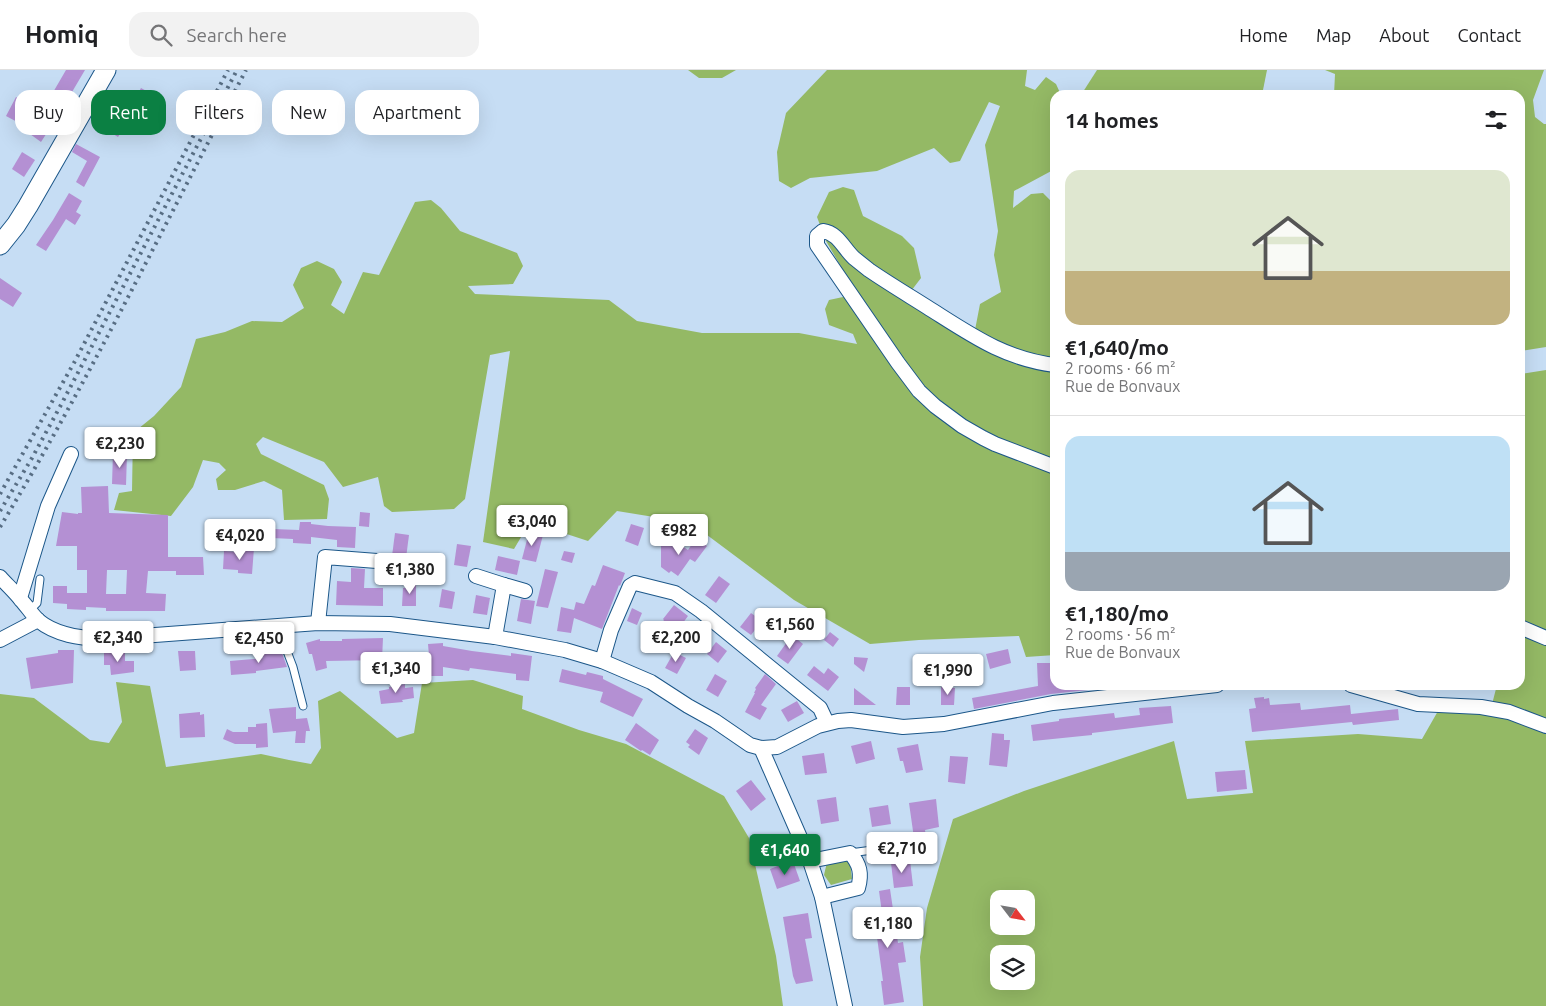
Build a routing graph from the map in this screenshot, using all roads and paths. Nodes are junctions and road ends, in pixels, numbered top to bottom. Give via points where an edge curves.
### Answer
1 (106, 70) edge
2 (0, 245) edge
3 (1050, 364) edge
4 (71, 454) dead end
5 (1050, 464) edge
6 (377, 562) dead end
7 (476, 576) dead end
8 (0, 577) edge
9 (40, 579) dead end
10 (504, 585) junction
11 (525, 591) dead end
12 (20, 598) junction
13 (34, 615) junction
14 (318, 623) junction
15 (270, 628) junction
16 (1525, 629) edge
17 (495, 637) junction
18 (1546, 638) edge
19 (0, 640) edge
20 (602, 660) junction
21 (1171, 690) edge
22 (1368, 690) edge
23 (303, 706) dead end
24 (827, 723) junction
25 (1546, 726) edge
26 (761, 748) junction
27 (895, 847) dead end
28 (850, 853) junction
29 (809, 858) junction
30 (822, 897) junction
31 (845, 1006) edge

1 - 2 main road via 28,206
3 - 5 street via 1023,360 973,336 870,270 830,232 823,231 817,236 817,245 919,391 962,426 983,438
4 - 12 street via 48,506
6 - 14 street via 325,557
7 - 10 street
8 - 12 street
9 - 13 lane
10 - 11 street
10 - 17 street
12 - 13 street
13 - 15 street via 50,628 82,638
13 - 19 street
14 - 15 street
14 - 17 street via 390,624
15 - 23 lane via 285,646
16 - 18 street
17 - 20 street
20 - 24 street via 630,586 646,584 675,593 701,611 820,708
20 - 26 street via 651,682
21 - 24 street via 1053,703 944,724 903,727 851,720
22 - 25 street via 1418,704 1481,707 1508,712
24 - 26 street via 778,747
26 - 29 street
27 - 28 lane
28 - 29 street
28 - 30 street via 858,861 861,877 858,888
29 - 30 street
30 - 31 street

